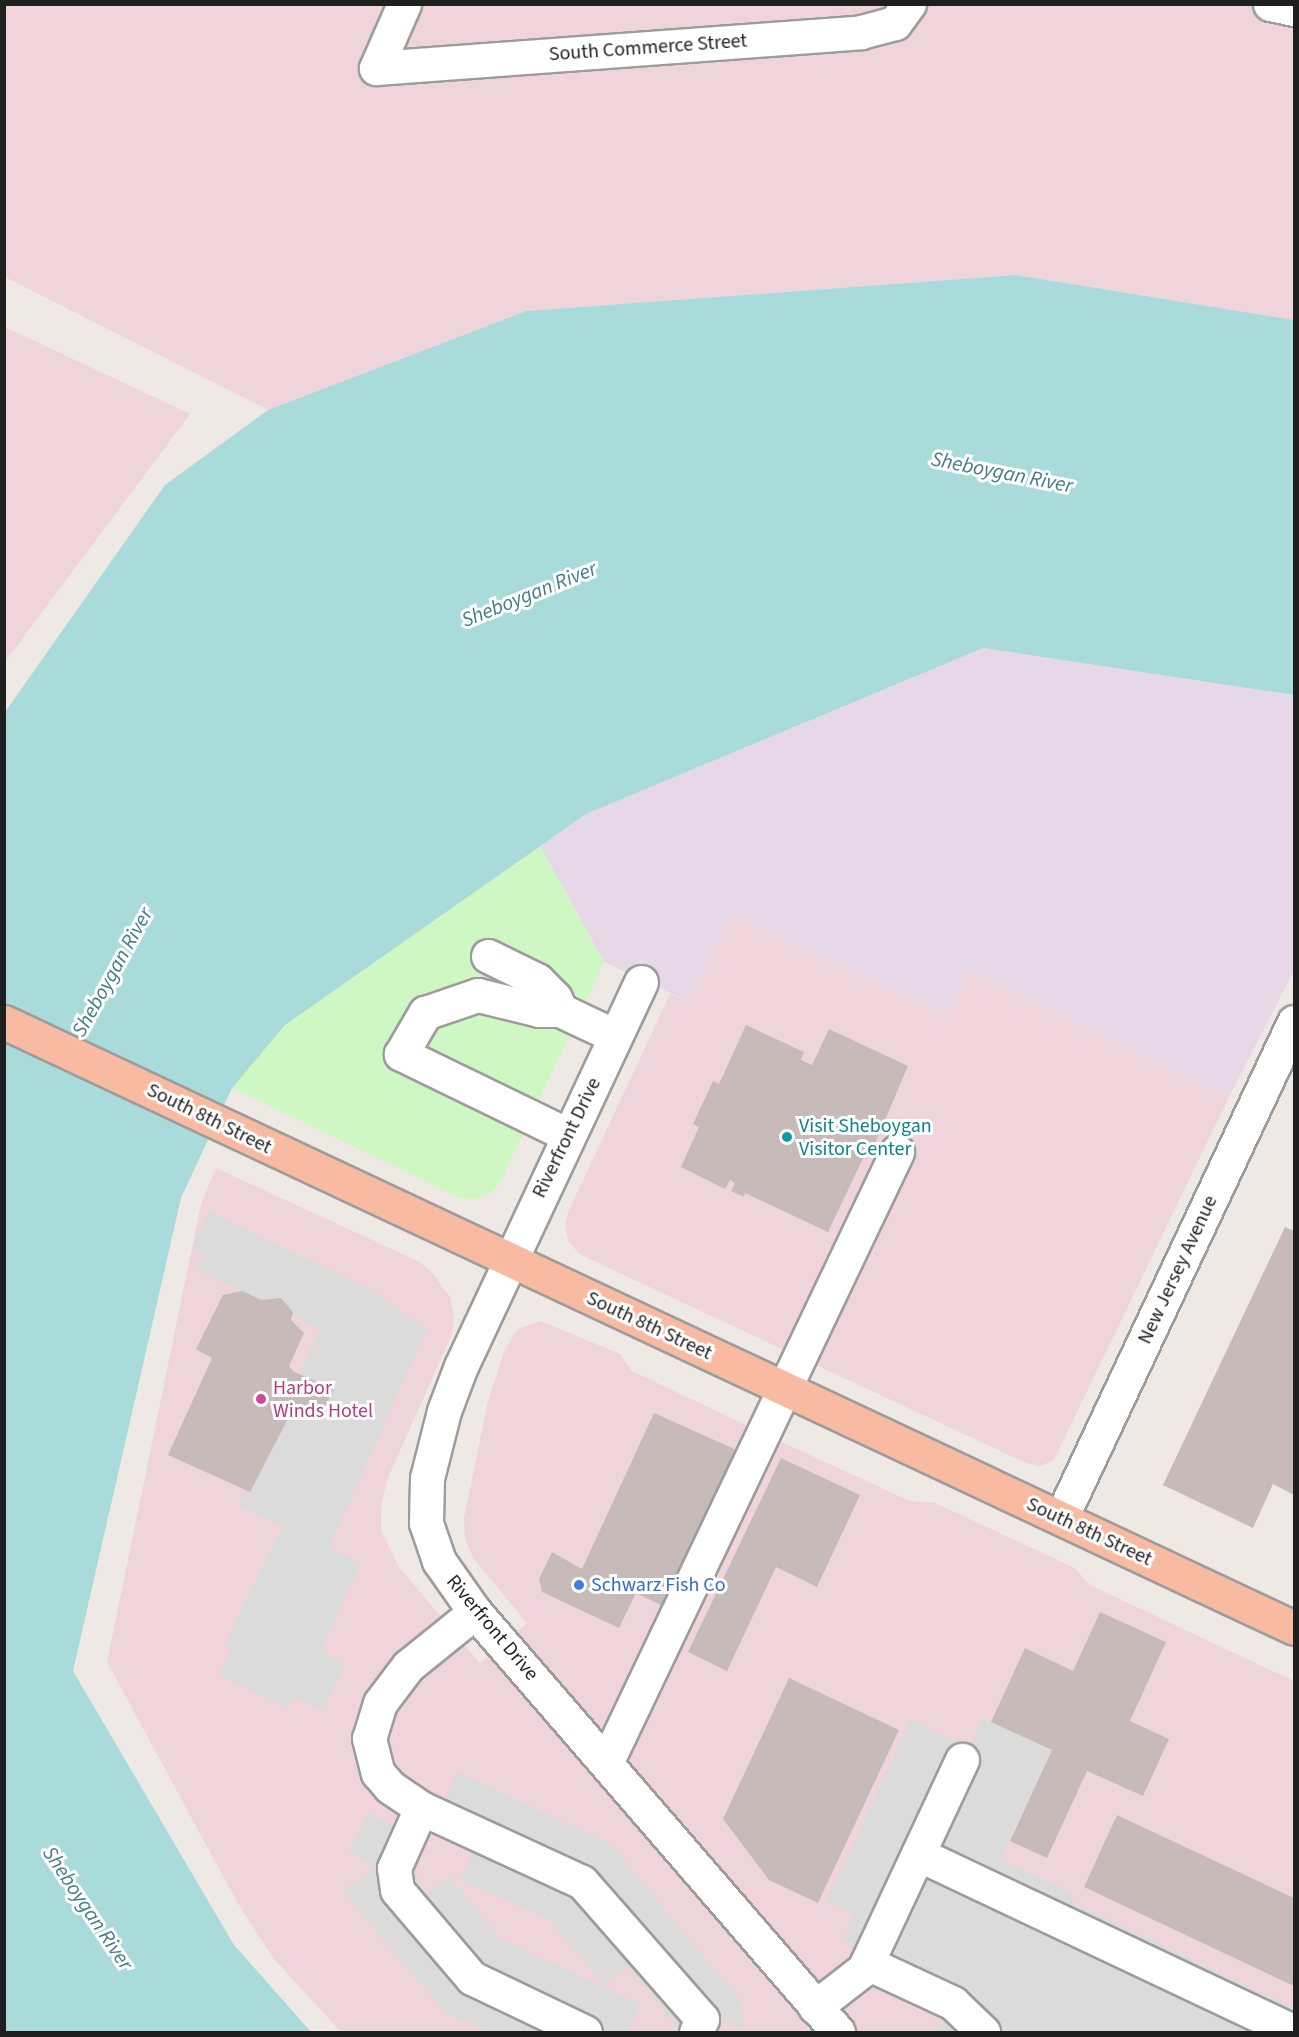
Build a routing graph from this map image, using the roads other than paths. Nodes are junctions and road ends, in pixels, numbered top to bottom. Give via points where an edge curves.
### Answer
1 (404, 4) edge
2 (909, 4) edge
3 (1270, 4) edge
4 (1294, 9) edge
5 (488, 956) dead end
6 (641, 982) dead end
7 (560, 1010) junction
8 (4, 1022) edge
9 (1294, 1022) edge
10 (615, 1035) junction
11 (568, 1135) junction
12 (897, 1152) dead end
13 (508, 1260) junction
14 (785, 1388) junction
15 (1061, 1518) junction
16 (475, 1612) junction
17 (1294, 1628) edge
18 (962, 1760) dead end
19 (607, 1761) junction
20 (421, 1808) junction
21 (918, 1854) junction
22 (867, 1963) junction
23 (816, 2007) junction
24 (585, 2032) edge
25 (696, 2032) edge
26 (838, 2032) edge
27 (983, 2032) edge
28 (1294, 2032) edge

1 - 2 street, South Commerce Street via 376,68 861,32 895,23
3 - 4 street
5 - 7 street via 537,980 555,998
6 - 10 street, Riverfront Drive
7 - 10 street
7 - 11 street via 539,1010 471,996 425,1013 401,1054
8 - 13 main road, South 8th Street
9 - 15 street, New Jersey Avenue
10 - 11 street, Riverfront Drive
11 - 13 street, Riverfront Drive
12 - 14 street
13 - 14 main road, South 8th Street
13 - 16 street, Riverfront Drive via 446,1404 425,1502 426,1523 439,1561
14 - 15 main road, South 8th Street
14 - 19 street
15 - 17 main road, South 8th Street
16 - 19 street, Riverfront Drive
16 - 20 street via 401,1673 380,1703 371,1726 370,1749 378,1773 390,1787
18 - 21 street
19 - 23 street, Riverfront Drive
20 - 24 street via 394,1868 398,1890 472,1978
20 - 25 street via 582,1882 702,2019
21 - 22 street
21 - 28 street
22 - 23 street via 858,1977
22 - 27 street via 953,2003
23 - 26 street, Riverfront Drive

